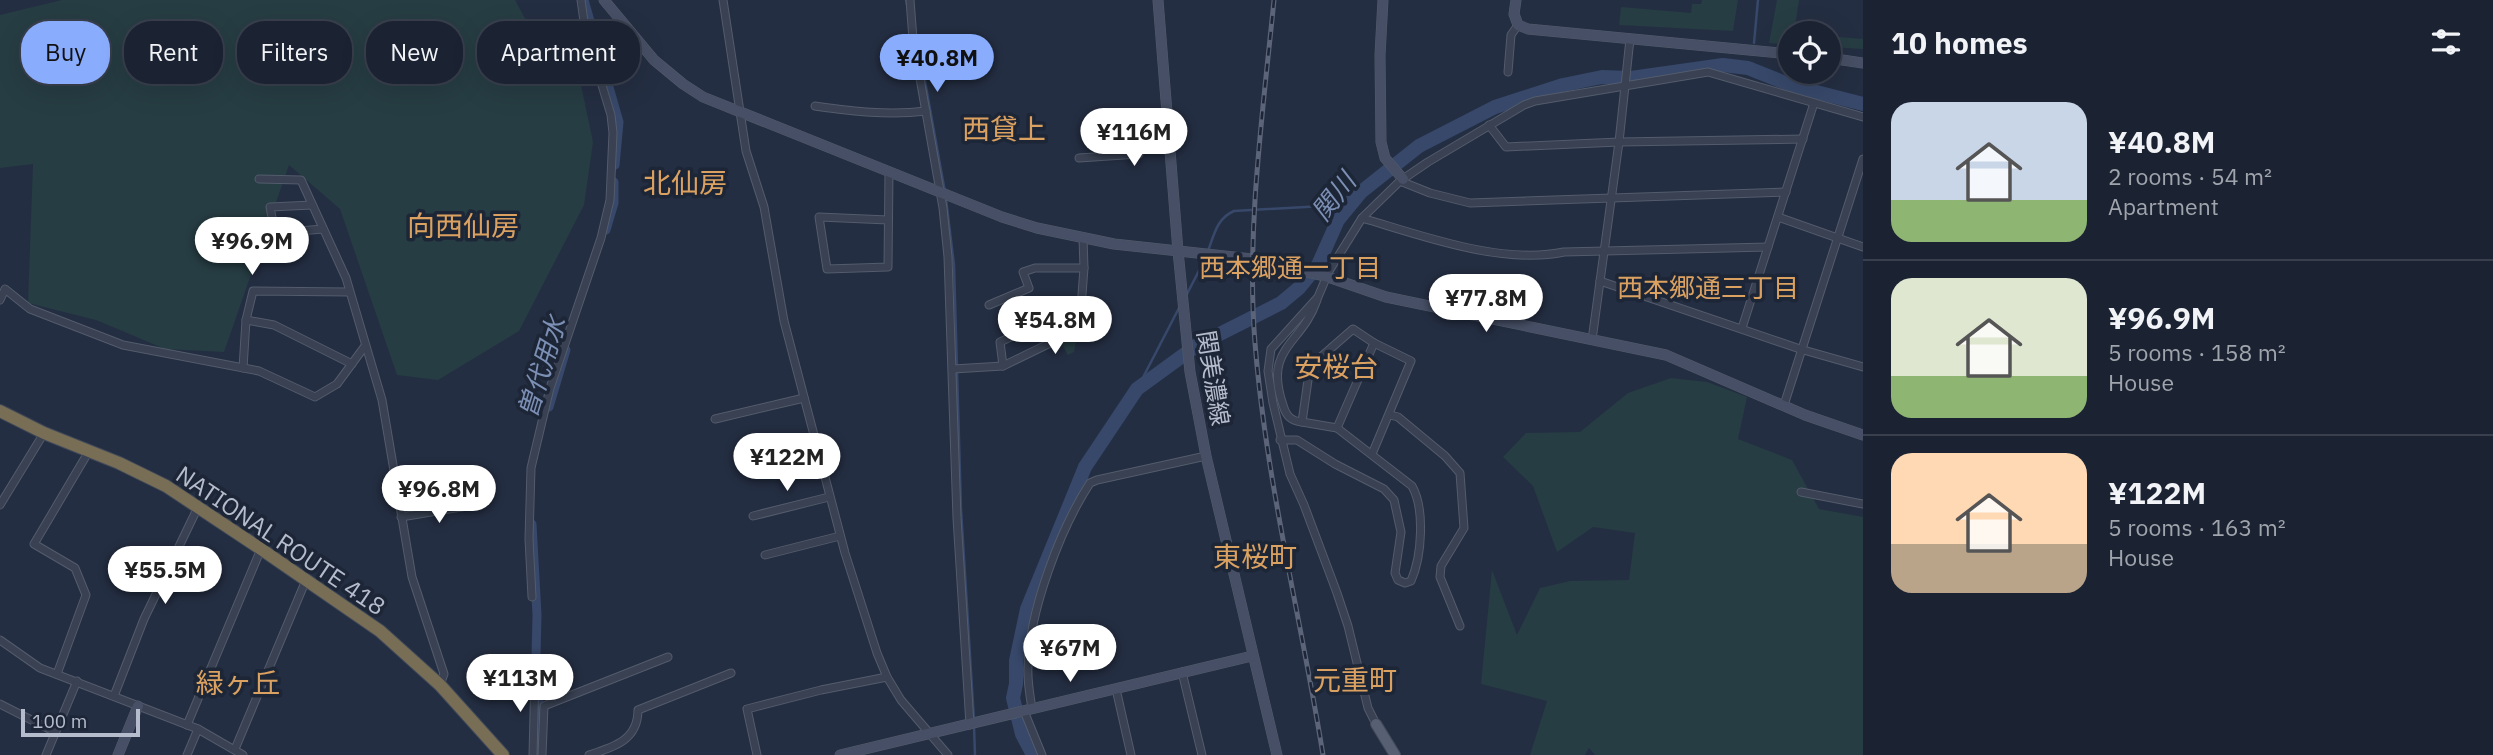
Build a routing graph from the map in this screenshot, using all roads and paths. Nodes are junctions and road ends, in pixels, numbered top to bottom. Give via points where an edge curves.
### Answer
1 (581, 0) edge
2 (604, 0) edge
3 (723, 0) edge
4 (910, 0) edge
5 (1158, 0) edge
6 (1383, 0) edge
7 (1516, 0) edge
8 (1518, 25) junction
9 (1630, 39) junction
10 (1778, 53) edge
11 (1841, 59) edge
12 (1863, 62) edge
13 (1508, 72) dead end
14 (1625, 87) junction
15 (1814, 103) junction
16 (815, 106) dead end
17 (926, 111) junction
18 (740, 112) junction
19 (1863, 117) edge
20 (1168, 122) junction
21 (1489, 125) junction
22 (1803, 139) junction
23 (1619, 142) junction
24 (1079, 158) dead end
25 (1863, 159) edge
26 (889, 172) junction
27 (1399, 178) junction
28 (258, 179) dead end
29 (1860, 182) edge
30 (939, 192) junction
31 (1786, 192) junction
32 (1611, 197) junction
33 (312, 205) junction
34 (1778, 217) junction
35 (1362, 218) junction
36 (888, 220) junction
37 (323, 229) junction
38 (1083, 238) junction
39 (1838, 238) junction
40 (1768, 247) junction
41 (1863, 247) edge
42 (1178, 251) junction
43 (1604, 253) junction
44 (1084, 268) junction
45 (1328, 277) junction
46 (1600, 281) junction
47 (349, 292) junction
48 (1318, 297) junction
49 (0, 300) edge
50 (1082, 304) junction
51 (989, 305) dead end
52 (246, 320) junction
53 (1742, 328) junction
54 (1592, 340) junction
55 (1374, 344) junction
56 (365, 346) junction
57 (1800, 349) junction
58 (352, 363) junction
59 (1003, 366) junction
60 (1863, 367) edge
61 (243, 368) junction
62 (953, 369) junction
63 (804, 398) junction
64 (1784, 405) junction
65 (0, 411) edge
66 (1390, 415) junction
67 (715, 419) dead end
68 (1302, 422) junction
69 (1337, 428) junction
70 (44, 433) junction
71 (1863, 435) edge
72 (1280, 440) junction
73 (89, 451) junction
74 (1372, 454) junction
75 (1206, 456) junction
76 (1801, 492) dead end
77 (829, 497) junction
78 (1863, 504) edge
79 (0, 505) edge
80 (472, 505) dead end
81 (198, 507) junction
82 (753, 516) dead end
83 (401, 517) junction
84 (840, 536) junction
85 (261, 549) junction
86 (765, 555) dead end
87 (306, 580) junction
88 (532, 597) dead end
89 (1460, 626) dead end
90 (0, 640) edge
91 (1252, 656) junction
92 (668, 657) dead end
93 (532, 661) dead end
94 (1182, 672) junction
95 (731, 673) dead end
96 (57, 674) junction
97 (887, 677) junction
98 (77, 681) junction
99 (440, 685) junction
100 (1116, 689) junction
101 (114, 696) junction
102 (0, 704) edge
103 (138, 706) junction
104 (1028, 710) junction
105 (970, 724) junction
106 (1376, 724) joint
107 (187, 725) junction
108 (198, 729) junction
109 (55, 732) junction
110 (929, 734) junction
111 (235, 749) junction
112 (871, 751) edge
113 (46, 755) edge
114 (118, 755) edge
115 (187, 755) edge
116 (243, 755) edge
117 (503, 755) edge
118 (533, 755) edge
119 (542, 755) edge
120 (589, 755) edge
121 (757, 755) edge
122 (839, 755) edge
123 (948, 755) edge
124 (1042, 755) edge
125 (1131, 755) edge
126 (1202, 755) edge
127 (1277, 755) edge
128 (1395, 755) edge

1 - 88 street via 611,115 610,200 537,441 530,491
2 - 18 street via 654,60 683,84
3 - 18 street
4 - 17 street
5 - 20 street, 関美濃線
6 - 27 street via 1381,142 1385,158
7 - 8 street
8 - 9 street
8 - 13 street via 1511,35
9 - 10 street
9 - 14 street
11 - 12 street
14 - 15 street via 1708,72
14 - 21 street via 1535,101
14 - 23 street
15 - 19 street
15 - 22 street
16 - 17 street via 874,114
17 - 30 street
18 - 26 street
18 - 63 street via 746,151 765,207 784,321
20 - 24 street via 1148,124 1139,154
20 - 42 street, 関美濃線
21 - 23 street via 1506,147
21 - 27 street
22 - 23 street
22 - 31 street
23 - 32 street
25 - 29 street
26 - 30 street
26 - 36 street
27 - 32 street via 1430,193 1470,203
27 - 35 street
28 - 33 street via 301,180
29 - 39 street
30 - 38 street via 1037,228
30 - 62 street via 948,257
31 - 32 street
31 - 34 street
32 - 43 street
33 - 37 street
33 - 37 street via 270,207 275,233
34 - 39 street
34 - 40 street
35 - 43 street via 1460,247 1542,257 1564,252
35 - 45 street
36 - 36 street via 888,267 827,269 819,217
37 - 47 street
38 - 42 street
38 - 44 street
39 - 41 street
39 - 57 street
40 - 43 street
40 - 53 street
42 - 45 street via 1252,259
42 - 75 street, 関美濃線 via 1186,344
43 - 46 street
44 - 50 street
44 - 51 street via 1023,272 1029,288
45 - 48 street
45 - 54 street via 1386,297
46 - 53 street
46 - 54 street
47 - 52 street via 253,291
47 - 56 street
48 - 68 street via 1279,358 1283,406 1294,421
48 - 72 street via 1271,349 1268,371
49 - 61 street via 5,289 30,309 124,345
50 - 59 street via 1074,331
50 - 59 street via 1000,342
52 - 58 street via 274,325
52 - 61 street
53 - 57 street
54 - 64 street via 1666,355
55 - 66 street via 1411,361
55 - 68 street via 1353,329 1314,363
55 - 69 street
56 - 58 street
56 - 83 street via 386,414
57 - 60 street
57 - 64 street
58 - 61 street via 337,384 315,397
59 - 62 street
62 - 105 street
63 - 67 street
63 - 77 street
64 - 71 street
65 - 70 highway, NATIONAL ROUTE 418
66 - 74 street
66 - 89 street via 1446,456 1460,473 1464,528 1448,551 1440,577
68 - 69 street
69 - 74 street
70 - 73 highway, NATIONAL ROUTE 418
70 - 79 street
72 - 74 street via 1297,440 1384,489 1394,500 1401,532 1395,573 1405,583 1417,568 1419,498 1412,486
72 - 106 street via 1337,593
73 - 81 highway, NATIONAL ROUTE 418 via 166,486
73 - 96 street via 34,544 75,568 86,594
75 - 91 street, 関美濃線
75 - 104 street via 1090,483 1061,540 1043,590 1031,635
76 - 78 street
77 - 82 street
77 - 84 street
80 - 83 street
81 - 85 highway, NATIONAL ROUTE 418
81 - 101 street via 144,619
83 - 99 street via 412,577 444,674
84 - 86 street
84 - 97 street
85 - 87 highway, NATIONAL ROUTE 418
85 - 107 street
87 - 99 highway, NATIONAL ROUTE 418 via 380,631
87 - 111 street
90 - 96 street via 40,668
91 - 94 street
91 - 127 street, 関美濃線
92 - 119 street via 544,706
93 - 118 street
94 - 100 street
94 - 126 street
95 - 120 street via 638,710 638,722 620,745
96 - 98 street
97 - 110 street
97 - 121 street via 747,709
98 - 101 street
98 - 109 street
99 - 117 highway, NATIONAL ROUTE 418
100 - 104 street
100 - 125 street
101 - 103 street
102 - 109 street
103 - 107 street
103 - 114 street
104 - 105 street
104 - 124 street
105 - 110 street
106 - 128 main road
107 - 108 street
108 - 111 street
108 - 115 street
109 - 113 street
110 - 112 street
110 - 123 street
111 - 116 street
112 - 122 street

